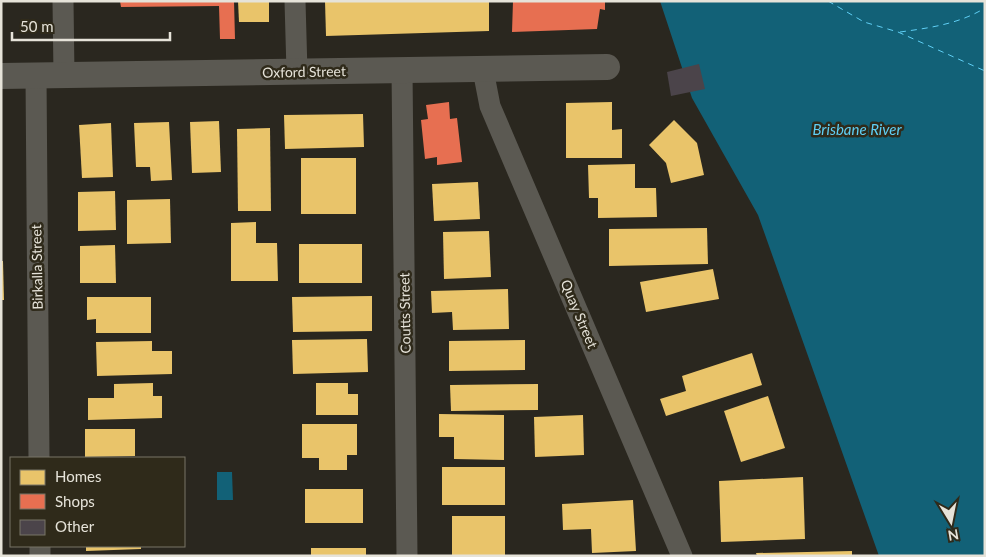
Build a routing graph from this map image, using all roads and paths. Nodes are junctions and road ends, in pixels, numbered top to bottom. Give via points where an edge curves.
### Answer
1 (63, 1) edge
2 (295, 1) edge
3 (607, 67) dead end
4 (402, 70) junction
5 (484, 70) junction
6 (297, 72) junction
7 (64, 75) junction
8 (1, 76) edge
9 (36, 76) junction
10 (39, 457) edge
11 (407, 556) edge
12 (682, 556) edge

1 - 7 street
2 - 6 street
3 - 5 street, Oxford Street
4 - 5 street, Oxford Street
4 - 6 street, Oxford Street
4 - 11 street, Coutts Street
5 - 12 street, Quay Street via 490,106
6 - 7 street, Oxford Street
7 - 9 street, Oxford Street
8 - 9 street, Oxford Street
9 - 10 street, Birkalla Street

